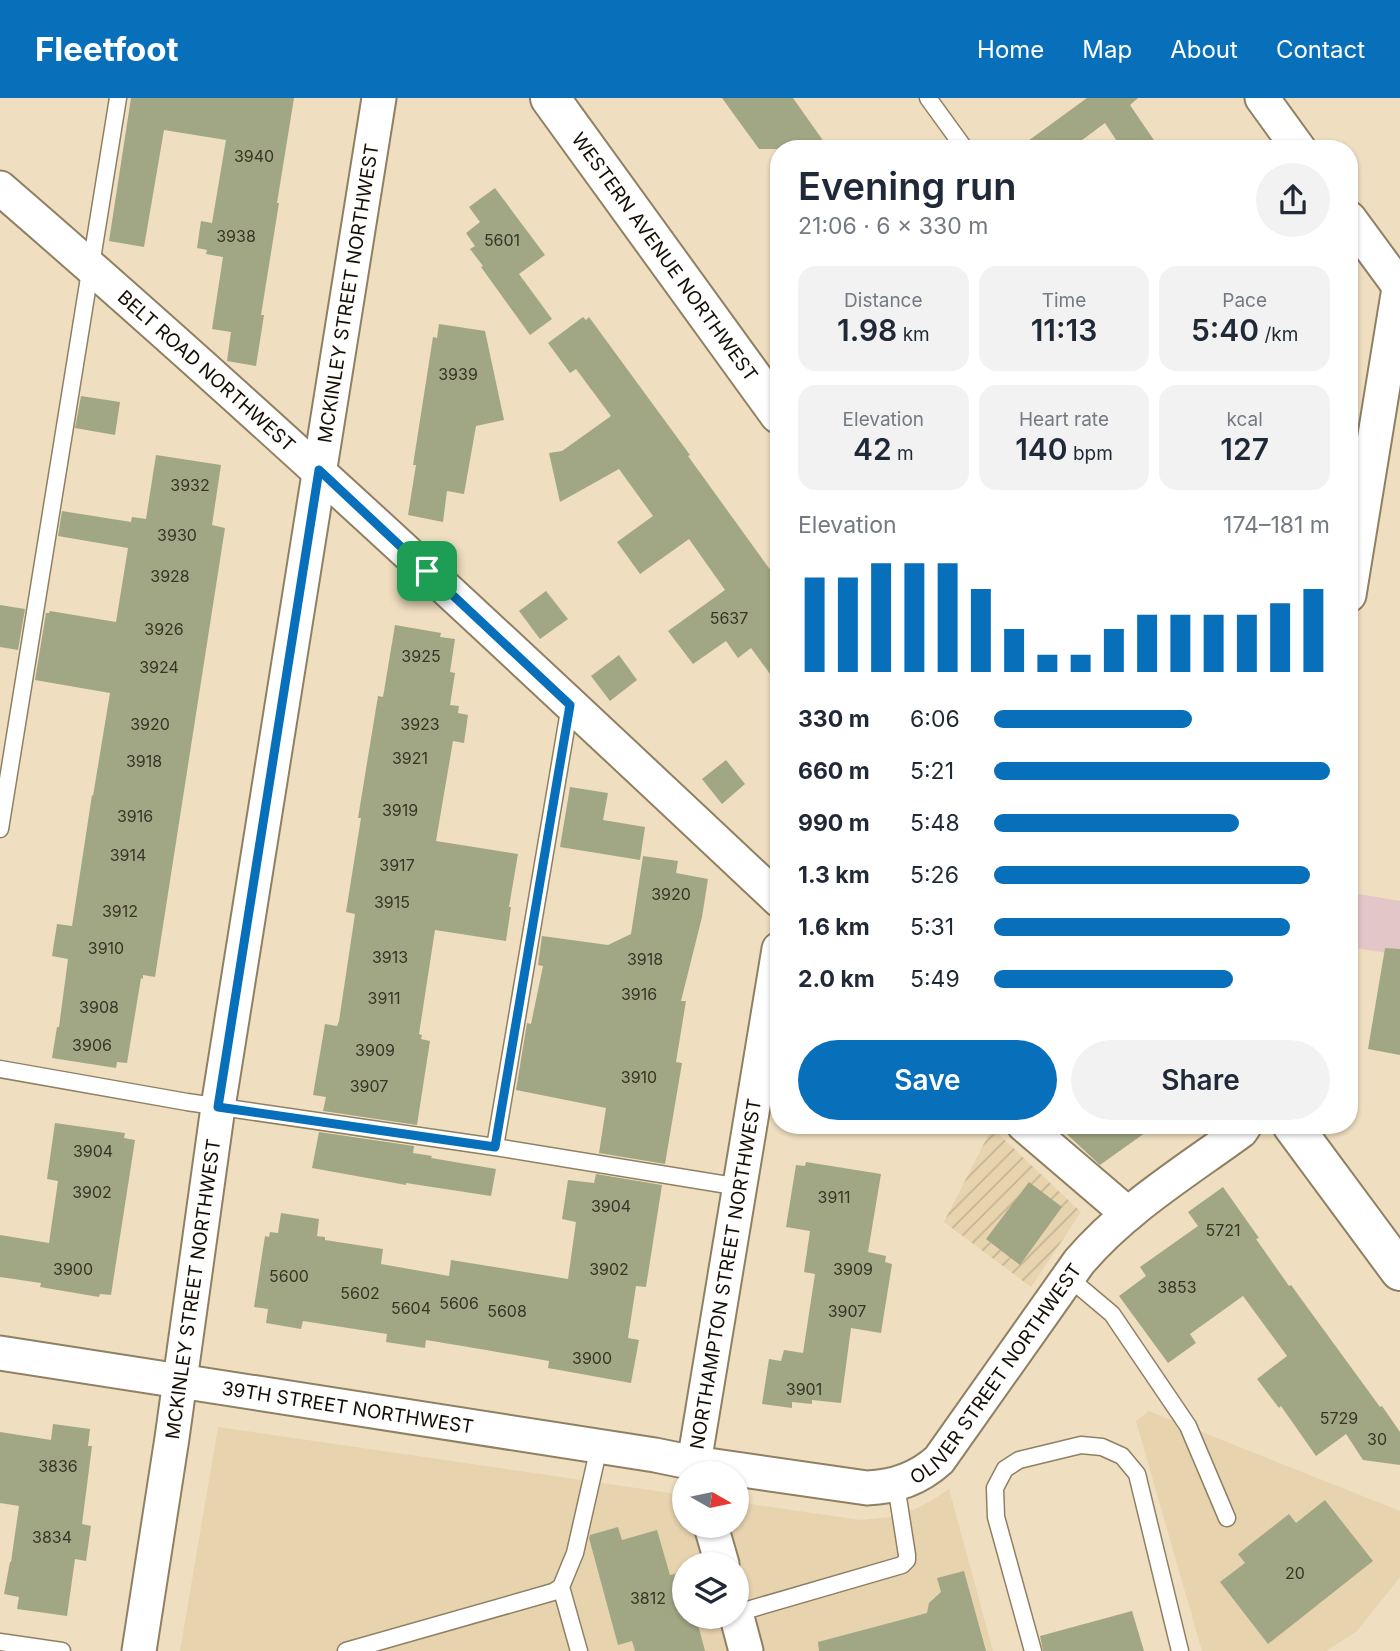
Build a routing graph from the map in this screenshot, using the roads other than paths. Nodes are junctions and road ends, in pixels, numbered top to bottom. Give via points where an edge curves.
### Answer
1 (118, 98) edge
2 (379, 98) edge
3 (550, 98) edge
4 (928, 98) edge
5 (1262, 98) edge
6 (958, 140) edge
7 (1292, 140) edge
8 (0, 188) edge
9 (1358, 230) edge
10 (90, 266) junction
11 (1400, 284) edge
12 (770, 402) edge
13 (319, 470) junction
14 (1358, 541) edge
15 (570, 705) junction
16 (0, 829) edge
17 (770, 892) edge
18 (770, 1004) edge
19 (0, 1069) edge
20 (218, 1107) junction
21 (1035, 1134) edge
22 (1237, 1134) edge
23 (1299, 1134) edge
24 (495, 1147) junction
25 (740, 1187) junction
26 (1128, 1214) junction
27 (1400, 1271) edge
28 (1068, 1277) junction
29 (0, 1353) edge
30 (180, 1382) junction
31 (599, 1447) junction
32 (673, 1461) edge
33 (696, 1461) edge
34 (749, 1474) edge
35 (896, 1485) junction
36 (1227, 1518) dead end
37 (561, 1587) junction
38 (749, 1611) edge
39 (740, 1629) edge
40 (0, 1642) edge
41 (62, 1651) edge
42 (139, 1651) edge
43 (346, 1651) edge
44 (579, 1651) edge
45 (746, 1651) edge
46 (1033, 1651) edge
47 (1180, 1651) edge

1 - 10 lane
2 - 13 street, MCKINLEY STREET NORTHWEST
3 - 12 main road, WESTERN AVENUE NORTHWEST
4 - 6 lane
5 - 7 street
8 - 10 street, BELT ROAD NORTHWEST
9 - 11 street
10 - 13 street, BELT ROAD NORTHWEST
10 - 16 lane
11 - 14 street
13 - 15 street, BELT ROAD NORTHWEST
13 - 20 street, MCKINLEY STREET NORTHWEST
15 - 17 street, BELT ROAD NORTHWEST
15 - 24 lane
18 - 25 street, NORTHAMPTON STREET NORTHWEST
19 - 20 lane
20 - 24 lane
20 - 30 street, MCKINLEY STREET NORTHWEST
21 - 26 street
22 - 26 street, OLIVER STREET NORTHWEST
23 - 27 main road
24 - 25 lane
25 - 33 street, NORTHAMPTON STREET NORTHWEST
26 - 28 street, OLIVER STREET NORTHWEST via 1092,1246
28 - 35 street, OLIVER STREET NORTHWEST via 939,1460
28 - 36 lane via 1112,1314 1188,1426
29 - 30 street, 39TH STREET NORTHWEST
30 - 31 street, 39TH STREET NORTHWEST
30 - 42 street, MCKINLEY STREET NORTHWEST
31 - 32 street, 39TH STREET NORTHWEST
31 - 37 lane via 575,1553
34 - 35 street, OLIVER STREET NORTHWEST via 867,1488
35 - 38 lane via 907,1555 902,1565
37 - 43 lane
37 - 44 lane
39 - 45 street
40 - 41 lane
46 - 47 lane via 996,1517 995,1488 1005,1469 1019,1460 1081,1445 1102,1447 1122,1456 1137,1474

